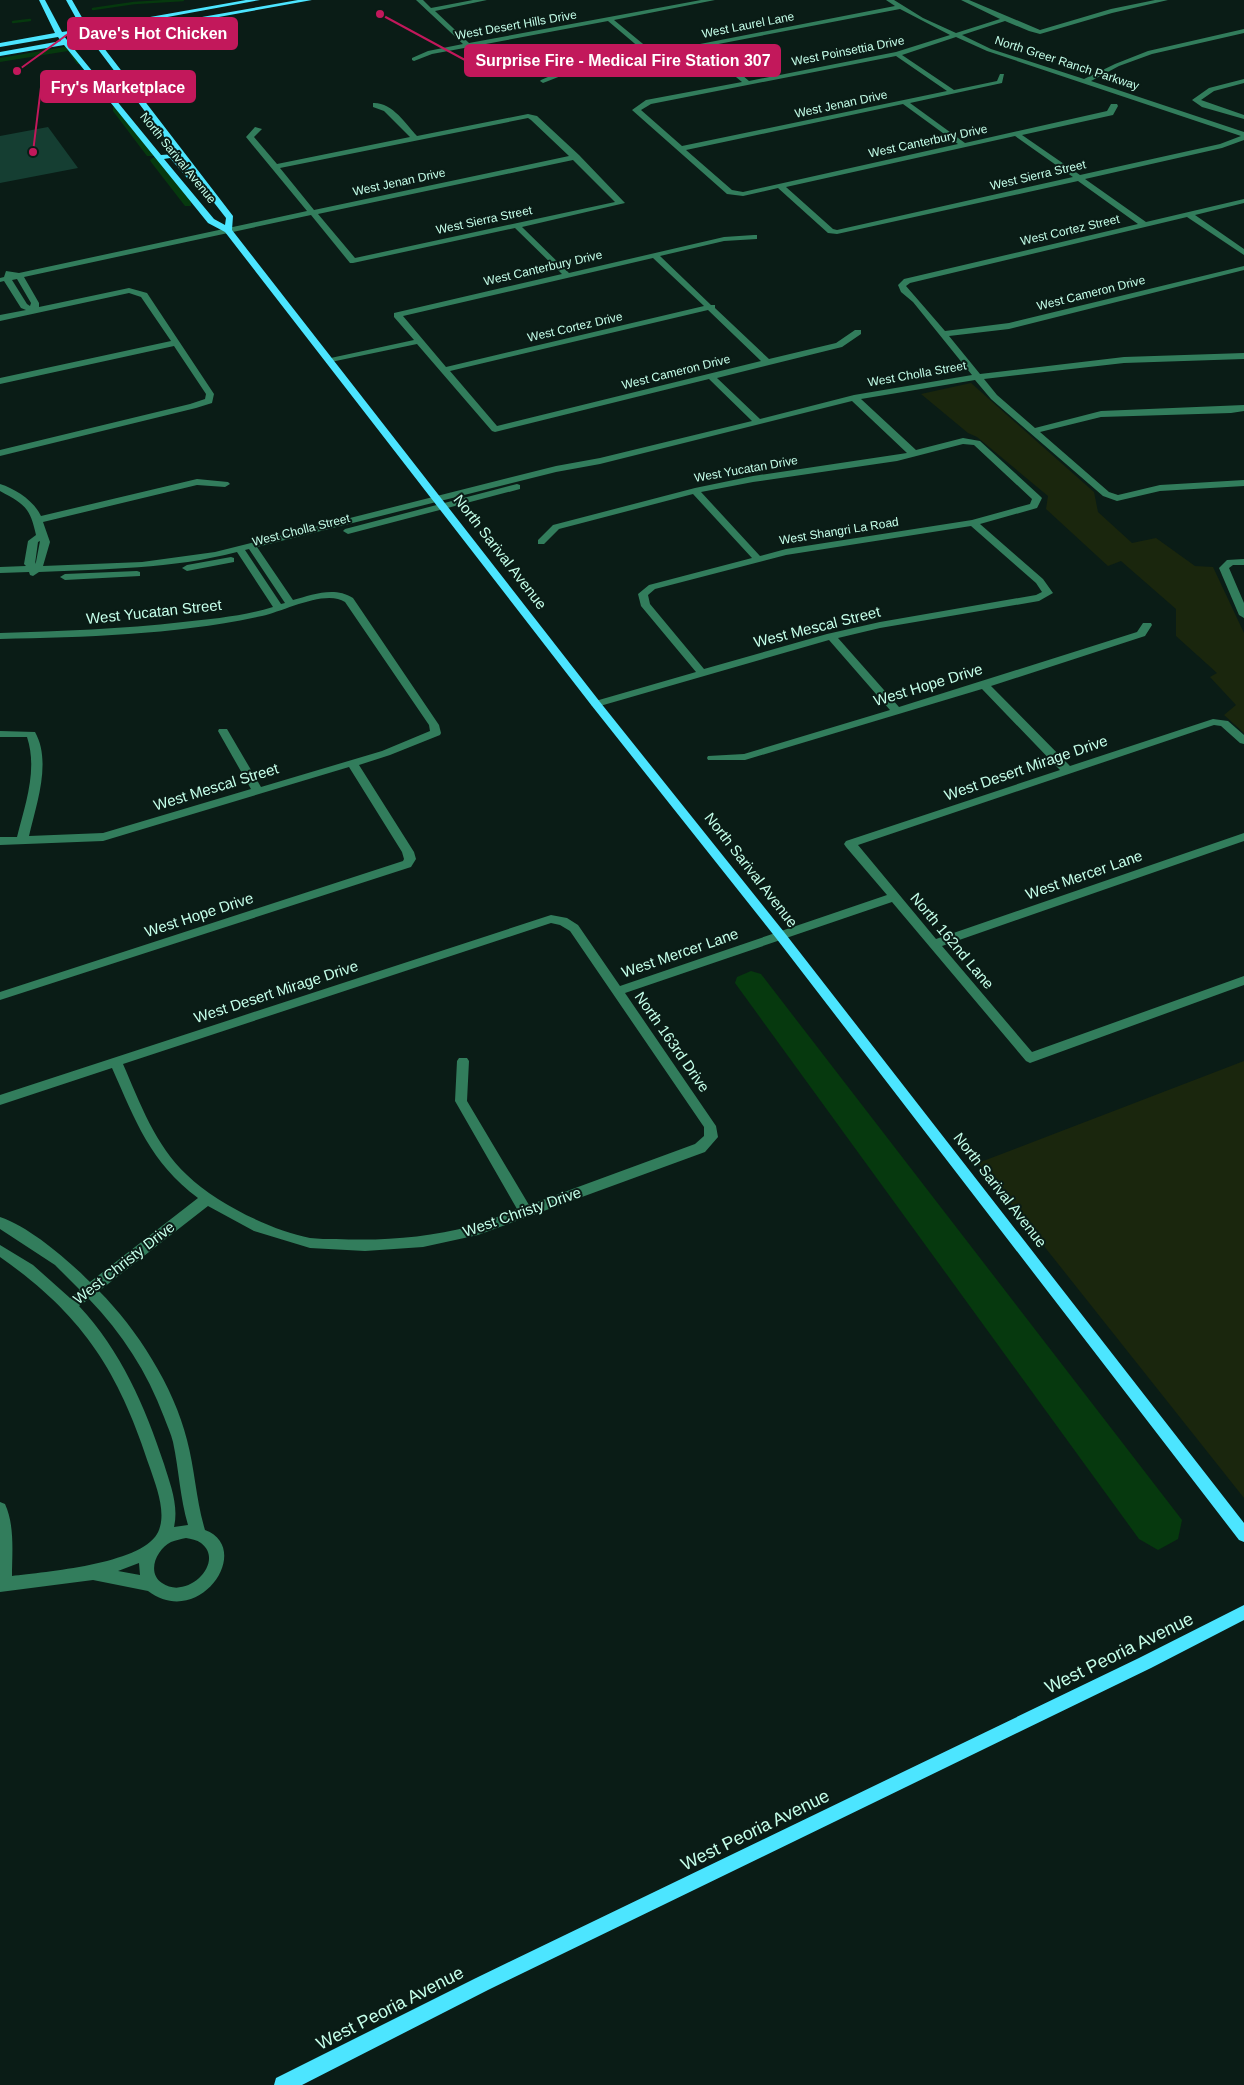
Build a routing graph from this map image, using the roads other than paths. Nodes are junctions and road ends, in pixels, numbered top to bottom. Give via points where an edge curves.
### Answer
1 (42, 0) edge
2 (69, 0) edge
3 (257, 0) edge
4 (310, 0) edge
5 (419, 0) edge
6 (484, 0) edge
7 (712, 0) edge
8 (889, 0) edge
9 (964, 0) edge
10 (1166, 0) edge
11 (686, 2) edge
12 (900, 8) junction
13 (429, 10) junction
14 (609, 19) junction
15 (1004, 19) junction
16 (86, 30) junction
17 (1244, 31) edge
18 (60, 34) junction
19 (955, 36) junction
20 (93, 38) junction
21 (66, 43) junction
22 (0, 45) edge
23 (468, 45) junction
24 (702, 45) junction
25 (0, 54) edge
26 (653, 54) junction
27 (897, 54) junction
28 (414, 59) dead end
29 (1002, 75) dead end
30 (1244, 80) edge
31 (543, 81) dead end
32 (1086, 82) junction
33 (748, 83) junction
34 (953, 92) junction
35 (904, 102) junction
36 (376, 105) dead end
37 (1114, 106) dead end
38 (1244, 117) edge
39 (258, 129) dead end
40 (1017, 134) junction
41 (1244, 135) edge
42 (416, 139) junction
43 (965, 146) junction
44 (680, 149) junction
45 (159, 157) junction
46 (576, 157) junction
47 (275, 167) junction
48 (199, 177) junction
49 (1079, 178) junction
50 (780, 186) junction
51 (1244, 201) edge
52 (312, 212) junction
53 (1188, 214) junction
54 (1145, 225) junction
55 (517, 226) junction
56 (228, 230) junction
57 (754, 237) dead end
58 (1244, 253) edge
59 (654, 254) junction
60 (1244, 268) edge
61 (567, 275) junction
62 (18, 276) junction
63 (4, 277) edge
64 (712, 307) junction
65 (34, 310) junction
66 (0, 318) edge
67 (858, 332) dead end
68 (942, 334) junction
69 (419, 341) junction
70 (175, 343) junction
71 (1244, 356) edge
72 (329, 361) junction
73 (768, 362) junction
74 (445, 370) junction
75 (979, 376) junction
76 (711, 377) junction
77 (0, 381) edge
78 (854, 398) junction
79 (1244, 408) edge
80 (758, 422) junction
81 (1032, 430) junction
82 (0, 453) edge
83 (913, 453) junction
84 (1244, 483) edge
85 (225, 484) dead end
86 (0, 487) edge
87 (695, 490) junction
88 (1037, 498) joint
89 (439, 503) junction
90 (38, 520) junction
91 (973, 524) junction
92 (540, 542) dead end
93 (254, 550) junction
94 (243, 553) junction
95 (758, 559) junction
96 (1244, 562) edge
97 (0, 570) edge
98 (33, 573) junction
99 (0, 578) edge
100 (291, 605) junction
101 (279, 608) junction
102 (1244, 615) edge
103 (1147, 626) dead end
104 (0, 636) edge
105 (831, 636) junction
106 (702, 673) junction
107 (984, 685) junction
108 (596, 704) junction
109 (897, 711) junction
110 (223, 731) dead end
111 (436, 733) joint
112 (0, 734) edge
113 (1244, 741) edge
114 (712, 758) dead end
115 (352, 763) junction
116 (1068, 771) junction
117 (258, 790) junction
118 (1244, 837) edge
119 (22, 840) junction
120 (0, 841) edge
121 (850, 844) joint
122 (894, 897) junction
123 (563, 921) joint
124 (780, 935) junction
125 (934, 944) junction
126 (1244, 980) edge
127 (618, 992) junction
128 (0, 996) edge
129 (463, 1060) dead end
130 (116, 1062) junction
131 (0, 1100) edge
132 (711, 1137) joint
133 (208, 1198) junction
134 (526, 1212) junction
135 (0, 1222) edge
136 (0, 1250) edge
137 (89, 1290) junction
138 (69, 1306) junction
139 (0, 1509) edge
140 (198, 1533) junction
141 (1244, 1534) edge
142 (164, 1538) junction
143 (152, 1550) junction
144 (93, 1573) junction
145 (2, 1585) edge
146 (152, 1585) junction
147 (1244, 1612) edge
148 (283, 2085) edge

1 - 18 main road, North Sarival Avenue
2 - 16 main road, North Sarival Avenue
3 - 16 main road
4 - 20 main road
5 - 13 street
6 - 13 street
7 - 11 street, West Desert Hills Drive
8 - 12 street, North Greer Ranch Parkway
9 - 15 street
10 - 15 street via 1111,11 1040,32
11 - 14 street, West Desert Hills Drive
12 - 19 street, North Greer Ranch Parkway
12 - 24 street, West Laurel Lane
13 - 23 street
14 - 23 street, West Desert Hills Drive
14 - 26 street
15 - 19 street, West Poinsettia Drive
16 - 18 main road
16 - 20 main road, North Sarival Avenue
17 - 32 street via 1150,52
18 - 21 main road, North Sarival Avenue
18 - 22 main road
19 - 27 street, West Poinsettia Drive
19 - 32 street, North Greer Ranch Parkway
20 - 21 main road
20 - 48 main road, North Sarival Avenue
21 - 25 main road
21 - 45 main road, North Sarival Avenue
23 - 28 street, West Desert Hills Drive via 430,52
24 - 26 street, West Laurel Lane
24 - 33 street
26 - 31 street, West Laurel Lane via 564,72
27 - 33 street, West Poinsettia Drive
27 - 34 street
29 - 34 street, West Jenan Drive via 1000,82
30 - 38 street via 1196,100
32 - 41 street, North Greer Ranch Parkway
33 - 44 street, West Poinsettia Drive via 649,102 636,110
34 - 35 street, West Jenan Drive
35 - 43 street
35 - 44 street, West Jenan Drive
36 - 42 street via 387,109
37 - 40 street, West Canterbury Drive via 1110,113
39 - 47 street via 250,136
40 - 43 street, West Canterbury Drive
40 - 49 street
41 - 49 street, West Sierra Street via 1222,146
42 - 46 street via 528,116
42 - 47 street
43 - 50 street, West Canterbury Drive
44 - 50 street, West Canterbury Drive via 730,192 743,194
45 - 48 main road via 172,156 189,177
45 - 56 main road, North Sarival Avenue via 211,221
46 - 52 street, West Jenan Drive
46 - 55 street, West Sierra Street via 622,203
47 - 52 street
48 - 56 main road, North Sarival Avenue via 230,218
49 - 50 street, West Sierra Street via 837,232 831,231
49 - 54 street
51 - 53 street, West Cortez Street
52 - 55 street, West Sierra Street via 353,262
52 - 56 street, West Jenan Drive
53 - 54 street, West Cortez Street
53 - 58 street
54 - 68 street, West Cortez Street via 907,281 902,285
55 - 61 street
56 - 62 street, West Jenan Drive
56 - 63 street, West Jenan Drive via 198,233
56 - 72 main road, North Sarival Avenue
57 - 59 street, West Canterbury Drive via 724,239
59 - 61 street, West Canterbury Drive
59 - 64 street
60 - 68 street, West Cameron Drive via 1009,326
61 - 69 street, West Canterbury Drive via 397,315
62 - 63 street
62 - 65 street via 35,303
63 - 65 street via 24,306
64 - 73 street
64 - 74 street, West Cortez Drive
65 - 66 street
65 - 70 street via 129,290 138,291 144,295
67 - 73 street, West Cameron Drive via 838,345
68 - 75 street
69 - 72 street
69 - 74 street
70 - 77 street
70 - 82 street via 210,394 209,401
71 - 75 street, West Cholla Street via 1124,360
72 - 89 main road, North Sarival Avenue
73 - 76 street, West Cameron Drive
74 - 76 street, West Cameron Drive via 495,429
75 - 78 street, West Cholla Street
75 - 81 street via 994,397
76 - 80 street
78 - 80 street, West Cholla Street
78 - 83 street
79 - 81 street via 1101,414
80 - 89 street, West Cholla Street via 600,461 562,476
81 - 84 street via 1106,494 1117,498 1160,488
83 - 87 street, West Yucatan Drive
83 - 88 street, West Yucatan Drive via 963,441 977,443
85 - 90 street via 197,482
86 - 90 street via 24,500
87 - 92 street, West Yucatan Drive via 556,527
87 - 95 street
88 - 91 street, West Shangri La Road via 1034,506
89 - 93 street, West Cholla Street
89 - 108 main road, North Sarival Avenue
90 - 98 street via 45,542 42,562
91 - 95 street, West Shangri La Road
91 - 105 street, West Mescal Street via 1040,581 1048,593 1039,598
93 - 94 street, West Cholla Street
93 - 100 street
94 - 98 street, West Cholla Street via 162,564
94 - 101 street
95 - 106 street, West Shangri La Road via 652,587 643,594 645,604
96 - 102 street via 1230,562 1224,568
97 - 98 street, West Cholla Street
98 - 99 street, West Cholla Street
100 - 101 street, West Yucatan Street
100 - 111 street, West Yucatan Street via 338,594 350,600 434,725
101 - 104 street, West Yucatan Street via 190,626
103 - 107 street, West Hope Drive via 1141,634
105 - 106 street, West Mescal Street
105 - 109 street
106 - 108 street, West Mescal Street
107 - 109 street, West Hope Drive
107 - 116 street
108 - 124 main road, North Sarival Avenue
109 - 114 street, West Hope Drive via 745,757
110 - 117 street
111 - 115 street, West Mescal Street
112 - 119 street via 31,734 36,743 34,788
113 - 116 street, West Desert Mirage Drive via 1224,723 1213,722
115 - 117 street, West Mescal Street
115 - 128 street, West Hope Drive via 408,852 407,864
116 - 121 street, West Desert Mirage Drive
117 - 119 street, West Mescal Street via 103,837
118 - 125 street, West Mercer Lane
119 - 120 street, West Mescal Street
121 - 122 street, North 162nd Lane
122 - 124 street, West Mercer Lane
122 - 125 street, North 162nd Lane
123 - 127 street, North 163rd Drive via 574,928
123 - 130 street, West Desert Mirage Drive via 551,919
124 - 127 street, West Mercer Lane
124 - 141 main road, North Sarival Avenue
125 - 126 street, North 162nd Lane via 1030,1058
127 - 132 street, North 163rd Drive via 710,1126
129 - 134 street via 461,1101
130 - 131 street, West Desert Mirage Drive
130 - 133 street via 144,1126 161,1154 182,1179
132 - 134 street, West Christy Drive via 700,1148
133 - 134 street, West Christy Drive via 259,1227 310,1243 365,1246 423,1242 473,1231
133 - 137 street, West Christy Drive
135 - 137 street via 60,1261
136 - 138 street via 30,1269
137 - 138 street, West Christy Drive
137 - 140 street via 129,1334 167,1404 180,1440
138 - 142 street via 109,1354 142,1419 165,1496 168,1515
139 - 145 street via 5,1539
140 - 142 street via 175,1533
140 - 146 street via 213,1545 217,1554 213,1574 206,1583 196,1590 172,1595
142 - 143 street
143 - 144 street
143 - 146 street via 146,1566
144 - 145 street
144 - 146 street
147 - 148 main road, West Peoria Avenue via 1127,1672 482,1984

